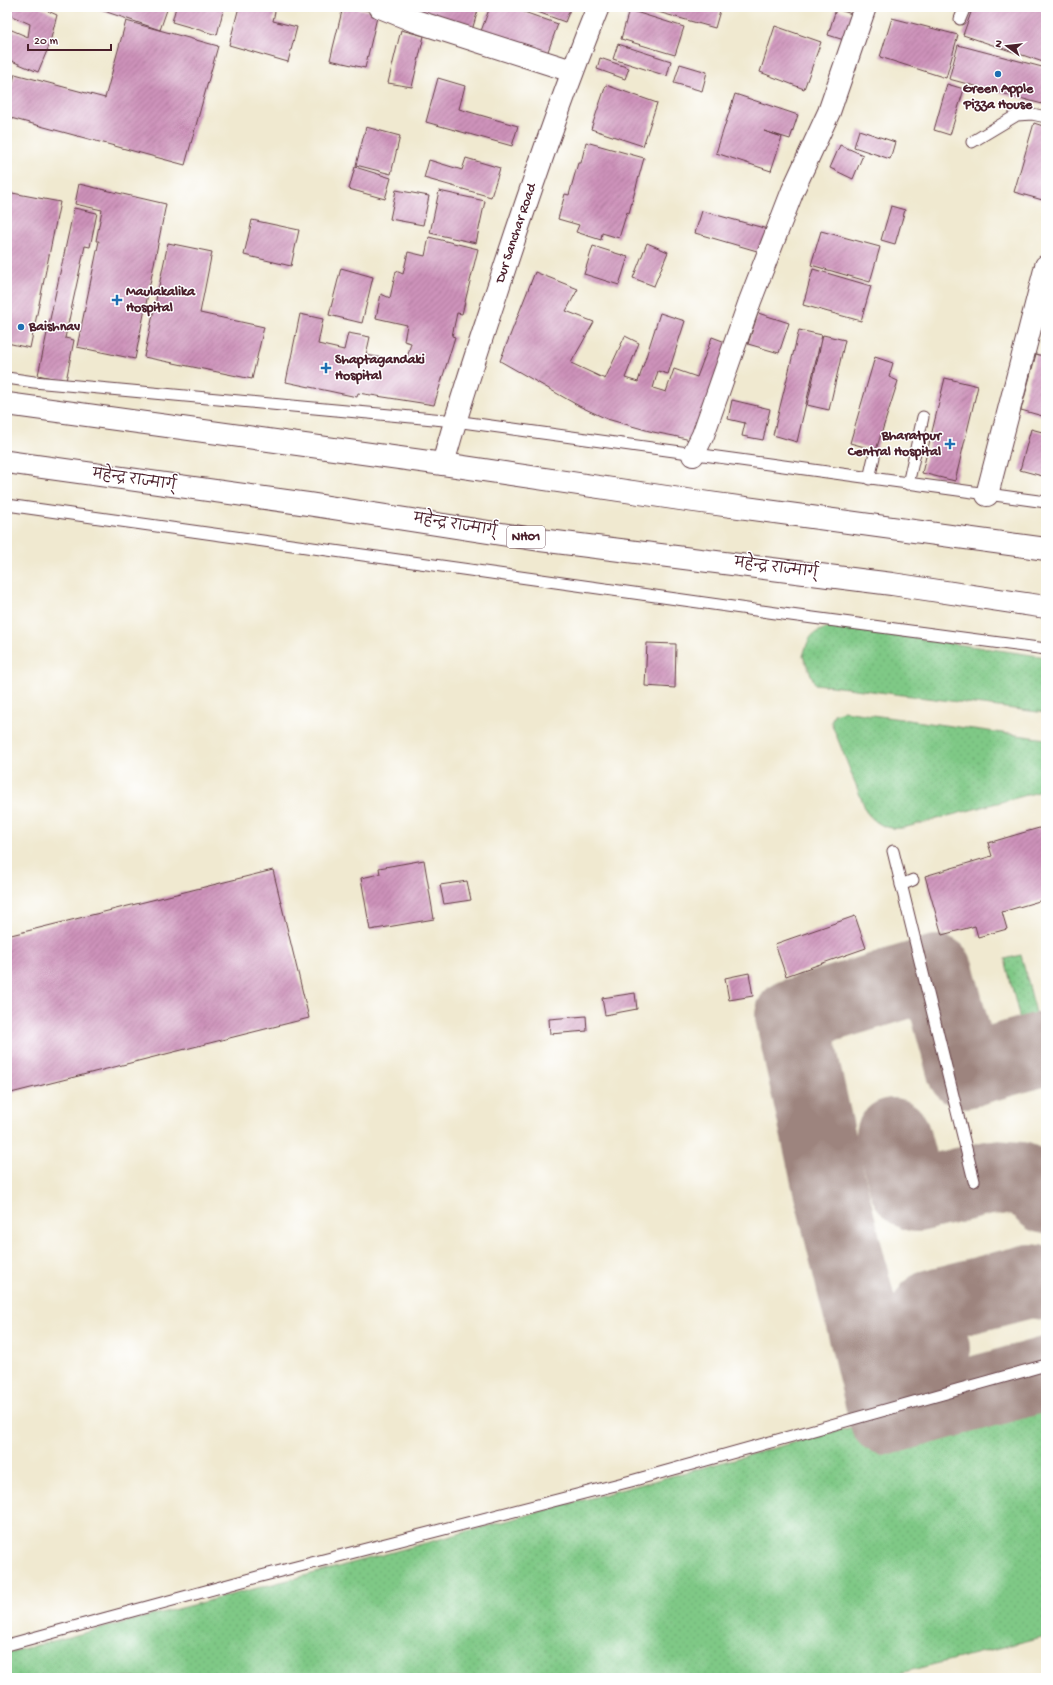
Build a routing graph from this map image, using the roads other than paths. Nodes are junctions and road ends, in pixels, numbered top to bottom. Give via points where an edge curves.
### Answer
1 (380, 7) edge
2 (598, 7) edge
3 (865, 7) edge
4 (965, 7) edge
5 (960, 19) dead end
6 (572, 70) junction
7 (1046, 117) edge
8 (972, 142) dead end
9 (1046, 266) edge
10 (7, 378) edge
11 (7, 404) edge
12 (923, 416) dead end
13 (455, 421) junction
14 (693, 455) junction
15 (874, 457) dead end
16 (7, 462) edge
17 (443, 464) junction
18 (869, 479) junction
19 (908, 484) junction
20 (987, 494) junction
21 (1046, 502) edge
22 (7, 505) edge
23 (1046, 549) edge
24 (1046, 607) edge
25 (1046, 649) edge
26 (893, 851) dead end
27 (913, 880) dead end
28 (901, 884) junction
29 (974, 1182) dead end
30 (1046, 1366) edge
31 (7, 1645) edge

1 - 6 main road via 412,20
2 - 6 main road, Dur Sanchar Road
3 - 14 main road via 829,112 793,190 750,300 703,435
4 - 5 lane
6 - 13 main road, Dur Sanchar Road
7 - 8 lane via 1032,114 1017,115
9 - 20 main road
10 - 13 lane
11 - 17 main road
12 - 19 lane
13 - 14 lane
13 - 17 main road, Dur Sanchar Road
14 - 18 lane
15 - 18 lane
16 - 24 main road, महेन्द्र राज्मार्ग् / NH01 via 308,504 540,540 892,584
17 - 23 main road
18 - 19 lane
19 - 20 lane
20 - 21 lane
22 - 25 lane
26 - 28 lane
27 - 28 lane
28 - 29 lane
30 - 31 lane via 631,1481 254,1578

